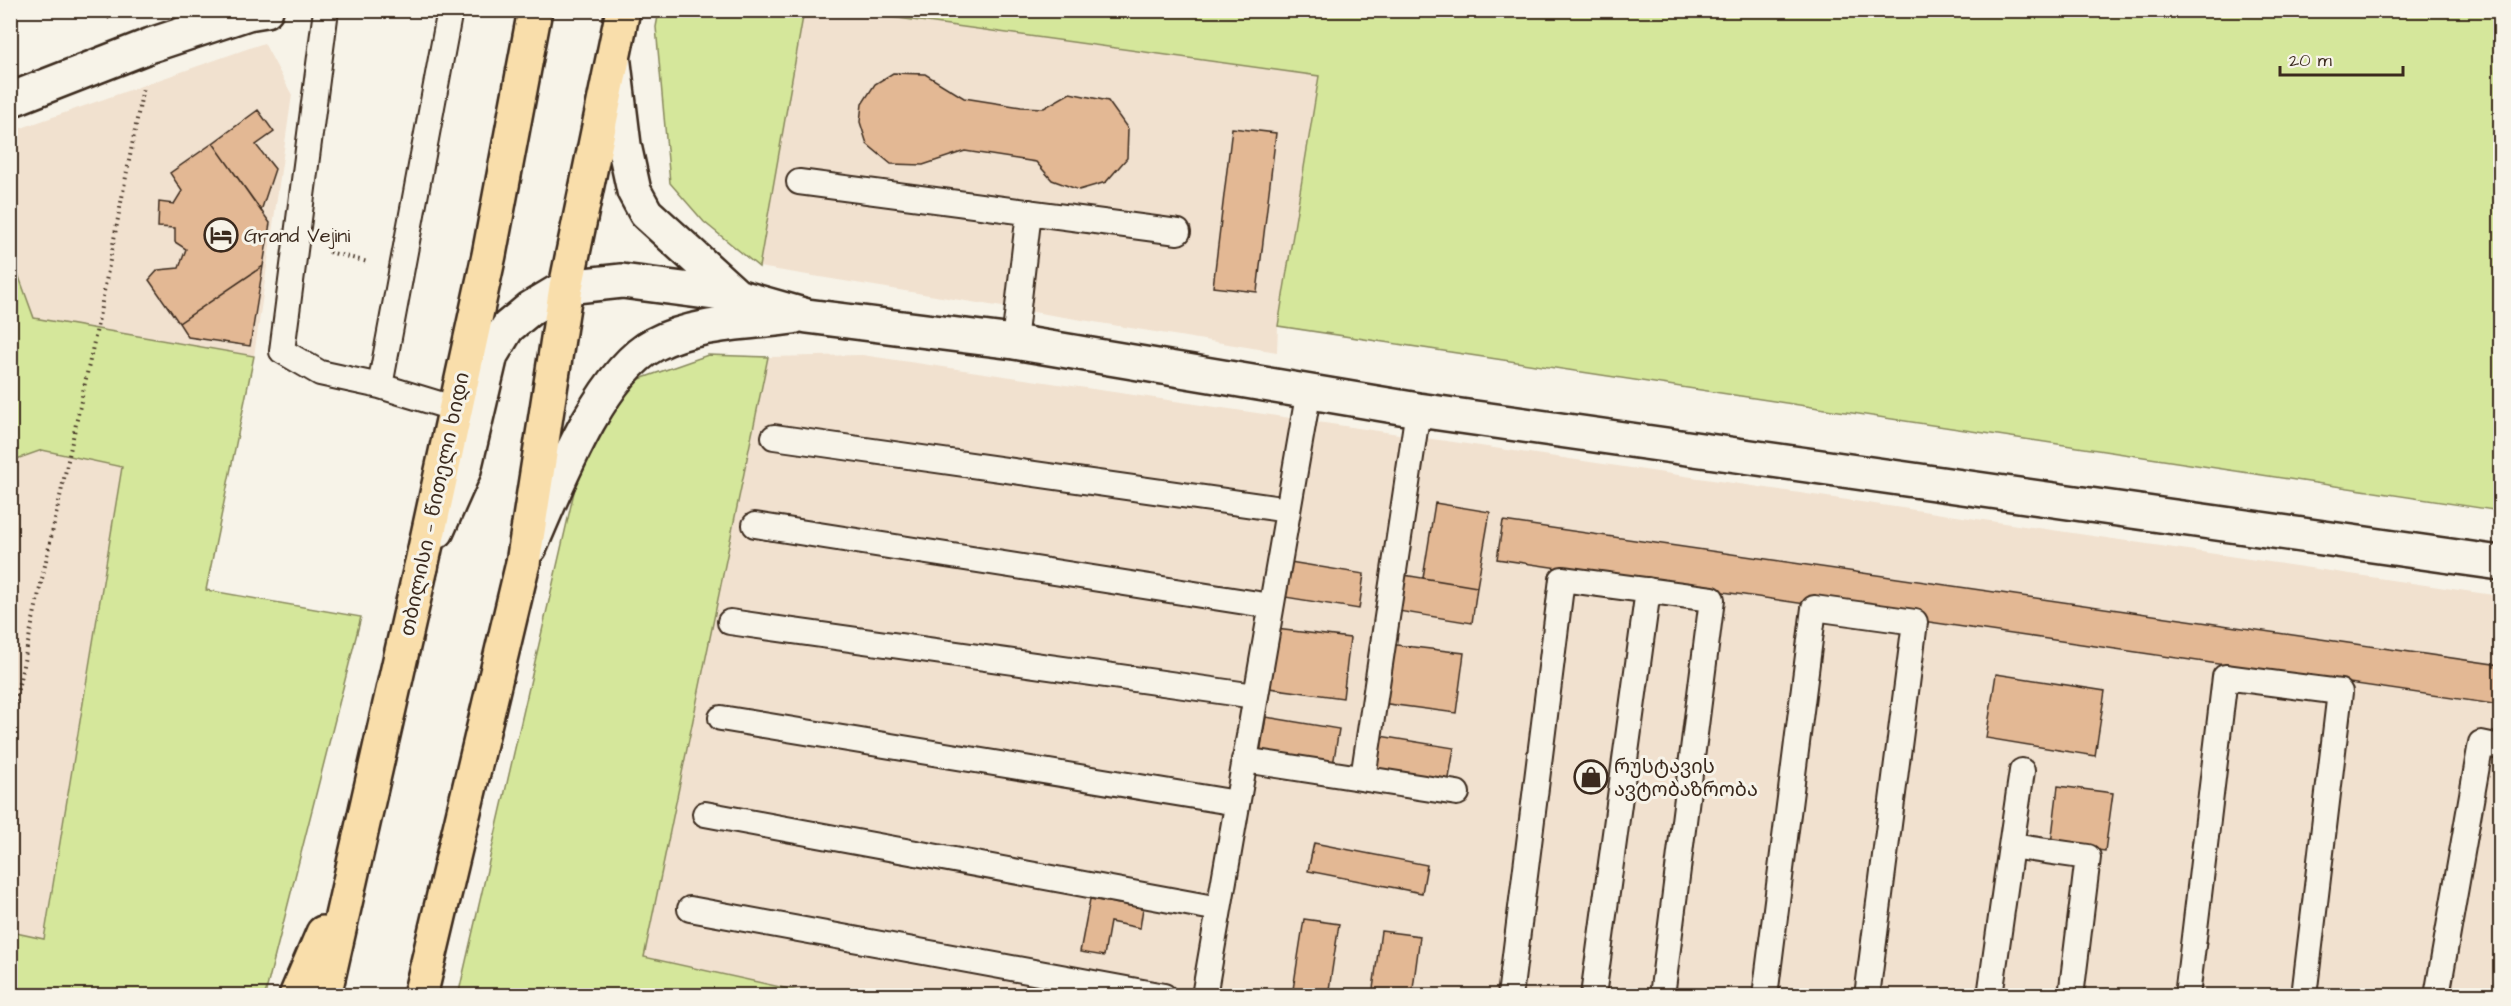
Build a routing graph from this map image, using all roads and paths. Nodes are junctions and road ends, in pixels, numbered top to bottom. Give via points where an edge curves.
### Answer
1 (266, 10) edge
2 (326, 10) edge
3 (450, 10) edge
4 (535, 10) edge
5 (623, 10) edge
6 (151, 45) junction
7 (614, 63) junction
8 (10, 100) edge
9 (799, 182) dead end
10 (1029, 212) junction
11 (1179, 232) dead end
12 (296, 243) junction
13 (402, 271) junction
14 (566, 286) junction
15 (737, 296) junction
16 (807, 316) junction
17 (1014, 342) junction
18 (380, 386) junction
19 (1309, 390) junction
20 (456, 409) junction
21 (1418, 410) junction
22 (774, 437) dead end
23 (1288, 510) junction
24 (755, 525) dead end
25 (522, 563) junction
26 (2500, 563) edge
27 (421, 567) junction
28 (1648, 590) junction
29 (1271, 606) junction
30 (730, 622) dead end
31 (1255, 696) junction
32 (720, 718) dead end
33 (10, 725) edge
34 (2500, 747) edge
35 (1244, 760) junction
36 (2022, 771) dead end
37 (1364, 778) junction
38 (1457, 793) dead end
39 (1237, 803) junction
40 (705, 814) dead end
41 (2011, 846) junction
42 (356, 854) junction
43 (690, 909) dead end
44 (1219, 909) junction
45 (296, 996) edge
46 (324, 996) edge
47 (420, 996) edge
48 (1164, 996) edge
49 (1204, 996) edge
50 (1510, 996) edge
51 (1593, 996) edge
52 (1662, 996) edge
53 (1765, 996) edge
54 (1868, 996) edge
55 (1990, 996) edge
56 (2070, 996) edge
57 (2187, 996) edge
58 (2304, 996) edge
59 (2437, 996) edge

1 - 6 street
2 - 12 lane
3 - 13 lane
4 - 20 highway, თბილისი — წითელი ხიდი
5 - 7 highway
6 - 8 street
6 - 33 path via 97,328
7 - 14 highway
7 - 15 street via 624,144 638,198 646,213
9 - 10 lane
10 - 11 lane
10 - 17 lane
12 - 13 path
12 - 18 lane via 282,351 320,373
13 - 18 lane
14 - 15 street via 622,281
14 - 25 highway
14 - 27 street via 508,327 491,355 464,470
15 - 16 street
16 - 17 street
16 - 25 street via 696,330 655,344 626,365 571,458
17 - 19 street
18 - 20 lane
19 - 21 street
19 - 23 lane
20 - 27 highway, თბილისი — წითელი ხიდი
21 - 26 street
21 - 37 lane
22 - 23 lane
23 - 29 lane
24 - 29 lane
25 - 47 highway
27 - 42 highway, თბილისი — წითელი ხიდი
28 - 50 lane via 1562,579
28 - 51 lane
28 - 52 lane via 1712,599
29 - 31 lane
30 - 31 lane
31 - 35 lane
32 - 39 lane
34 - 59 lane via 2481,743
35 - 37 lane
35 - 39 lane
36 - 41 lane
37 - 38 lane
39 - 44 lane
40 - 44 lane
41 - 55 lane
41 - 56 lane via 2088,857
42 - 45 highway
42 - 46 highway, თბილისი — წითელი ხიდი
43 - 48 lane
44 - 49 lane
53 - 54 lane via 1814,608 1915,622
57 - 58 lane via 2225,677 2340,692

